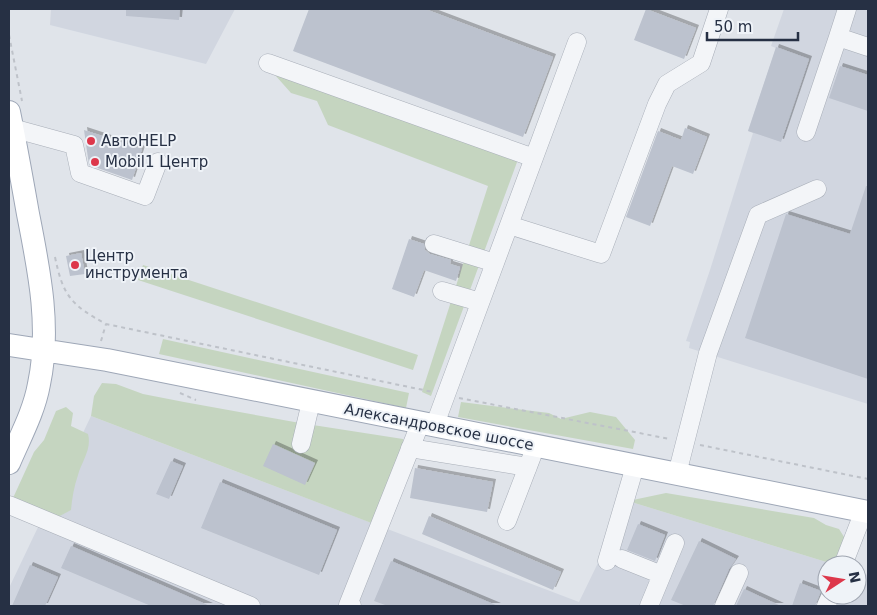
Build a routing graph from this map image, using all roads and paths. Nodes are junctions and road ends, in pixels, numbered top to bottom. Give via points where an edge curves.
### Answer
1 (719, 9) edge
2 (847, 9) edge
3 (9, 35) edge
4 (838, 37) junction
5 (577, 42) dead end
6 (868, 47) edge
7 (268, 64) dead end
8 (15, 115) edge
9 (806, 132) dead end
10 (534, 158) junction
11 (158, 162) dead end
12 (817, 189) dead end
13 (509, 225) junction
14 (434, 244) dead end
15 (54, 255) dead end
16 (495, 263) junction
17 (442, 292) dead end
18 (480, 302) junction
19 (9, 345) edge
20 (44, 351) junction
21 (446, 395) junction
22 (311, 402) junction
23 (427, 425) junction
24 (685, 442) junction
25 (301, 444) dead end
26 (535, 446) junction
27 (410, 448) junction
28 (10, 459) edge
29 (634, 466) junction
30 (528, 467) junction
31 (676, 474) junction
32 (868, 479) edge
33 (9, 505) edge
34 (866, 512) edge
35 (507, 521) dead end
36 (675, 542) dead end
37 (847, 555) edge
38 (739, 573) dead end
39 (662, 575) junction
40 (251, 606) edge
41 (352, 606) edge
42 (649, 606) edge
43 (724, 606) edge

1 - 13 lane via 701,63 666,84 601,254
2 - 4 lane
3 - 8 path
4 - 6 lane
4 - 9 lane
5 - 10 lane
7 - 10 lane
8 - 11 lane via 74,145 80,173 145,196
8 - 20 main road via 39,271
10 - 13 lane
12 - 24 lane via 758,215 708,353
13 - 16 lane
14 - 16 lane
15 - 21 path via 66,294 74,304 106,324
16 - 18 lane
17 - 18 lane
18 - 21 lane
19 - 20 main road, Александровское шоссе
20 - 22 main road, Александровское шоссе via 107,360
20 - 28 main road via 34,403
21 - 23 lane
21 - 24 path
22 - 23 main road, Александровское шоссе
22 - 25 lane
23 - 26 main road, Александровское шоссе
23 - 27 lane
24 - 31 lane
24 - 32 path
26 - 29 main road, Александровское шоссе
26 - 30 lane
27 - 30 lane
27 - 41 lane via 348,604
29 - 31 main road, Александровское шоссе
29 - 39 lane via 614,560
30 - 35 lane
31 - 34 main road, Александровское шоссе
33 - 40 lane
34 - 37 lane
36 - 39 lane
38 - 43 lane
39 - 42 lane

